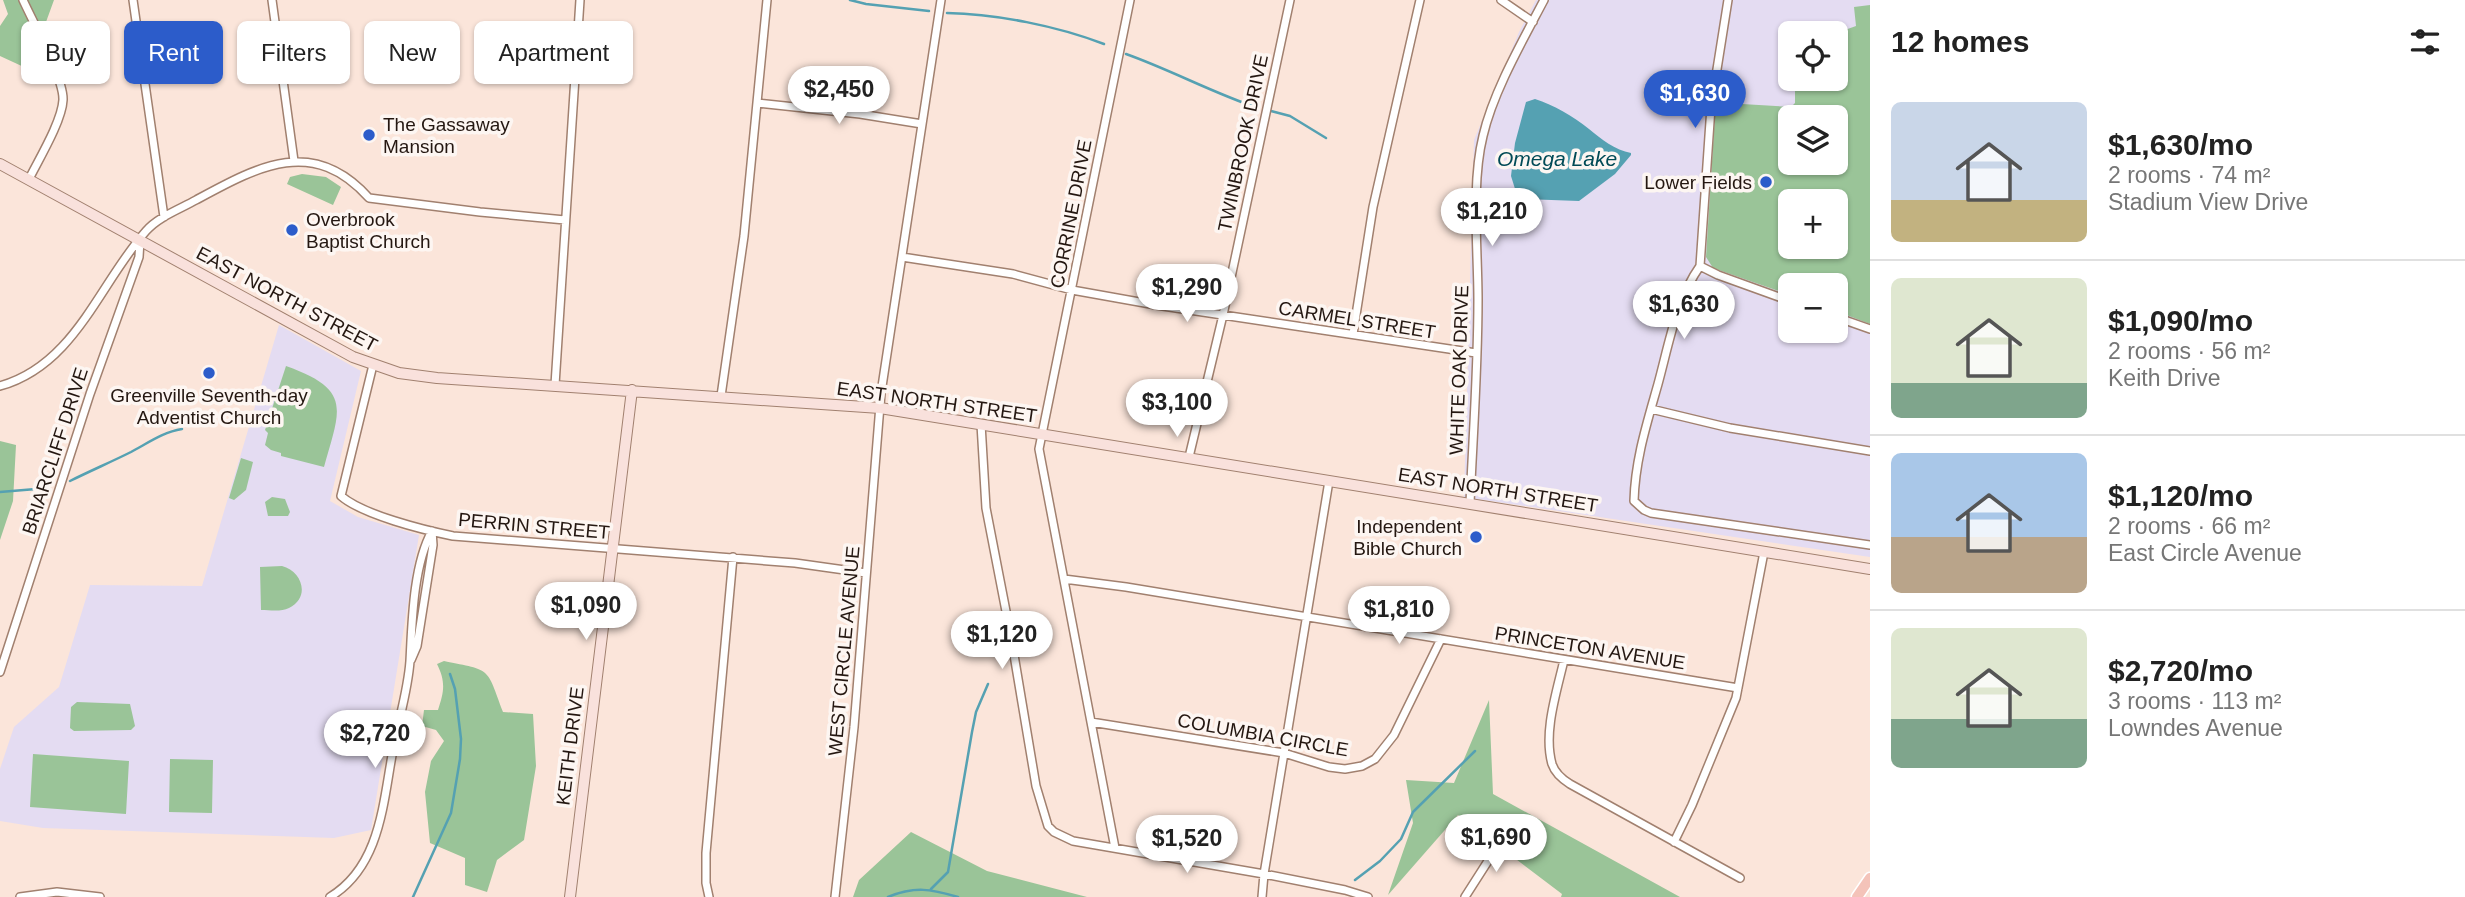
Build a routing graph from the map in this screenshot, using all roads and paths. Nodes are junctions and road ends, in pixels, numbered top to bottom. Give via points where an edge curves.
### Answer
1 (23, 0) edge
2 (133, 0) edge
3 (272, 0) edge
4 (580, 0) edge
5 (767, 0) edge
6 (941, 0) edge
7 (1130, 0) edge
8 (1290, 0) edge
9 (1419, 0) edge
10 (1501, 0) edge
11 (1544, 0) edge
12 (1728, 0) edge
13 (1533, 22) junction
14 (758, 103) junction
15 (922, 124) junction
16 (294, 161) junction
17 (0, 164) edge
18 (29, 179) junction
19 (164, 217) junction
20 (565, 220) junction
21 (139, 240) junction
22 (902, 257) junction
23 (1700, 265) junction
24 (1072, 290) junction
25 (1778, 297) edge
26 (1223, 315) junction
27 (1848, 321) edge
28 (1870, 329) edge
29 (1353, 334) junction
30 (1476, 353) junction
31 (373, 365) junction
32 (555, 385) junction
33 (0, 386) edge
34 (632, 390) junction
35 (721, 396) junction
36 (880, 408) junction
37 (1651, 409) junction
38 (981, 424) junction
39 (1043, 435) junction
40 (1870, 451) edge
41 (1189, 457) junction
42 (1329, 481) junction
43 (1469, 503) junction
44 (432, 531) junction
45 (1870, 545) edge
46 (613, 548) junction
47 (1764, 552) junction
48 (733, 557) junction
49 (1870, 569) edge
50 (866, 573) junction
51 (1064, 579) junction
52 (1305, 617) junction
53 (1441, 639) junction
54 (410, 660) junction
55 (1563, 660) junction
56 (0, 672) edge
57 (1738, 688) junction
58 (1091, 722) junction
59 (1284, 753) junction
60 (1504, 836) dead end
61 (1674, 842) junction
62 (1115, 848) junction
63 (1264, 874) junction
64 (1740, 877) dead end
65 (1870, 878) edge
66 (20, 897) edge
67 (100, 897) edge
68 (330, 897) edge
69 (570, 897) edge
70 (709, 897) edge
71 (835, 897) edge
72 (1262, 897) edge
73 (1368, 897) edge
74 (1465, 897) edge
75 (1857, 897) edge

1 - 18 street via 63,99 61,113
2 - 19 street
3 - 16 street
4 - 20 street
5 - 14 street
6 - 15 street, WEST CIRCLE AVENUE
7 - 24 street, CORRINE DRIVE
8 - 26 street, TWINBROOK DRIVE
9 - 29 street via 1373,207
10 - 13 street
11 - 13 street, WHITE OAK DRIVE
12 - 23 street via 1712,107
13 - 30 street, WHITE OAK DRIVE via 1488,118 1480,148
14 - 15 street
14 - 35 street
15 - 22 street, WEST CIRCLE AVENUE
16 - 19 street via 248,174
16 - 20 street via 326,166 369,198
17 - 18 main road, EAST NORTH STREET
18 - 21 main road, EAST NORTH STREET
19 - 21 street
20 - 32 street
21 - 31 main road, EAST NORTH STREET
21 - 33 street via 67,342 29,375
21 - 56 street, BRIARCLIFF DRIVE via 139,257
22 - 24 street, CARMEL STREET via 1013,274
22 - 36 street, WEST CIRCLE AVENUE
23 - 25 street
23 - 37 street via 1676,314
24 - 26 street, CARMEL STREET
24 - 39 street, CORRINE DRIVE
26 - 29 street, CARMEL STREET
26 - 41 street, TWINBROOK DRIVE
27 - 28 street
29 - 30 street, CARMEL STREET
30 - 43 street, WHITE OAK DRIVE
31 - 32 main road, EAST NORTH STREET via 410,375
31 - 44 street, PERRIN STREET via 341,496 355,506
32 - 34 main road, EAST NORTH STREET
34 - 35 main road, EAST NORTH STREET
34 - 46 main road, KEITH DRIVE
35 - 36 main road, EAST NORTH STREET
36 - 38 main road, EAST NORTH STREET
36 - 50 street, WEST CIRCLE AVENUE
37 - 40 street via 1730,428
37 - 45 street via 1634,484 1634,501 1644,510
38 - 39 main road, EAST NORTH STREET
38 - 62 street via 986,508 1043,816 1054,832 1067,839
39 - 41 main road, EAST NORTH STREET
39 - 51 street, CORRINE DRIVE via 1039,449
41 - 42 main road, EAST NORTH STREET
42 - 43 main road, EAST NORTH STREET
42 - 52 street
43 - 47 main road, EAST NORTH STREET
44 - 46 street, PERRIN STREET
44 - 54 street via 417,646
44 - 54 street via 414,599
46 - 48 street, PERRIN STREET
46 - 69 main road, KEITH DRIVE
47 - 49 main road, EAST NORTH STREET
47 - 57 street
48 - 50 street, PERRIN STREET
48 - 70 street via 706,853
50 - 71 street, WEST CIRCLE AVENUE
51 - 52 street, PRINCETON AVENUE
51 - 58 street, CORRINE DRIVE
52 - 53 street, PRINCETON AVENUE
52 - 59 street
53 - 55 street, PRINCETON AVENUE
53 - 59 street, COLUMBIA CIRCLE via 1394,735 1375,759 1345,769
54 - 68 street via 379,828 362,863
55 - 57 street, PRINCETON AVENUE
55 - 61 street via 1551,726 1555,769 1570,784
57 - 61 street
58 - 59 street, COLUMBIA CIRCLE
58 - 62 street, CORRINE DRIVE
59 - 63 street
60 - 74 street
61 - 64 street
62 - 63 street
63 - 72 street
63 - 73 street
65 - 75 main road
66 - 67 street via 57,892

